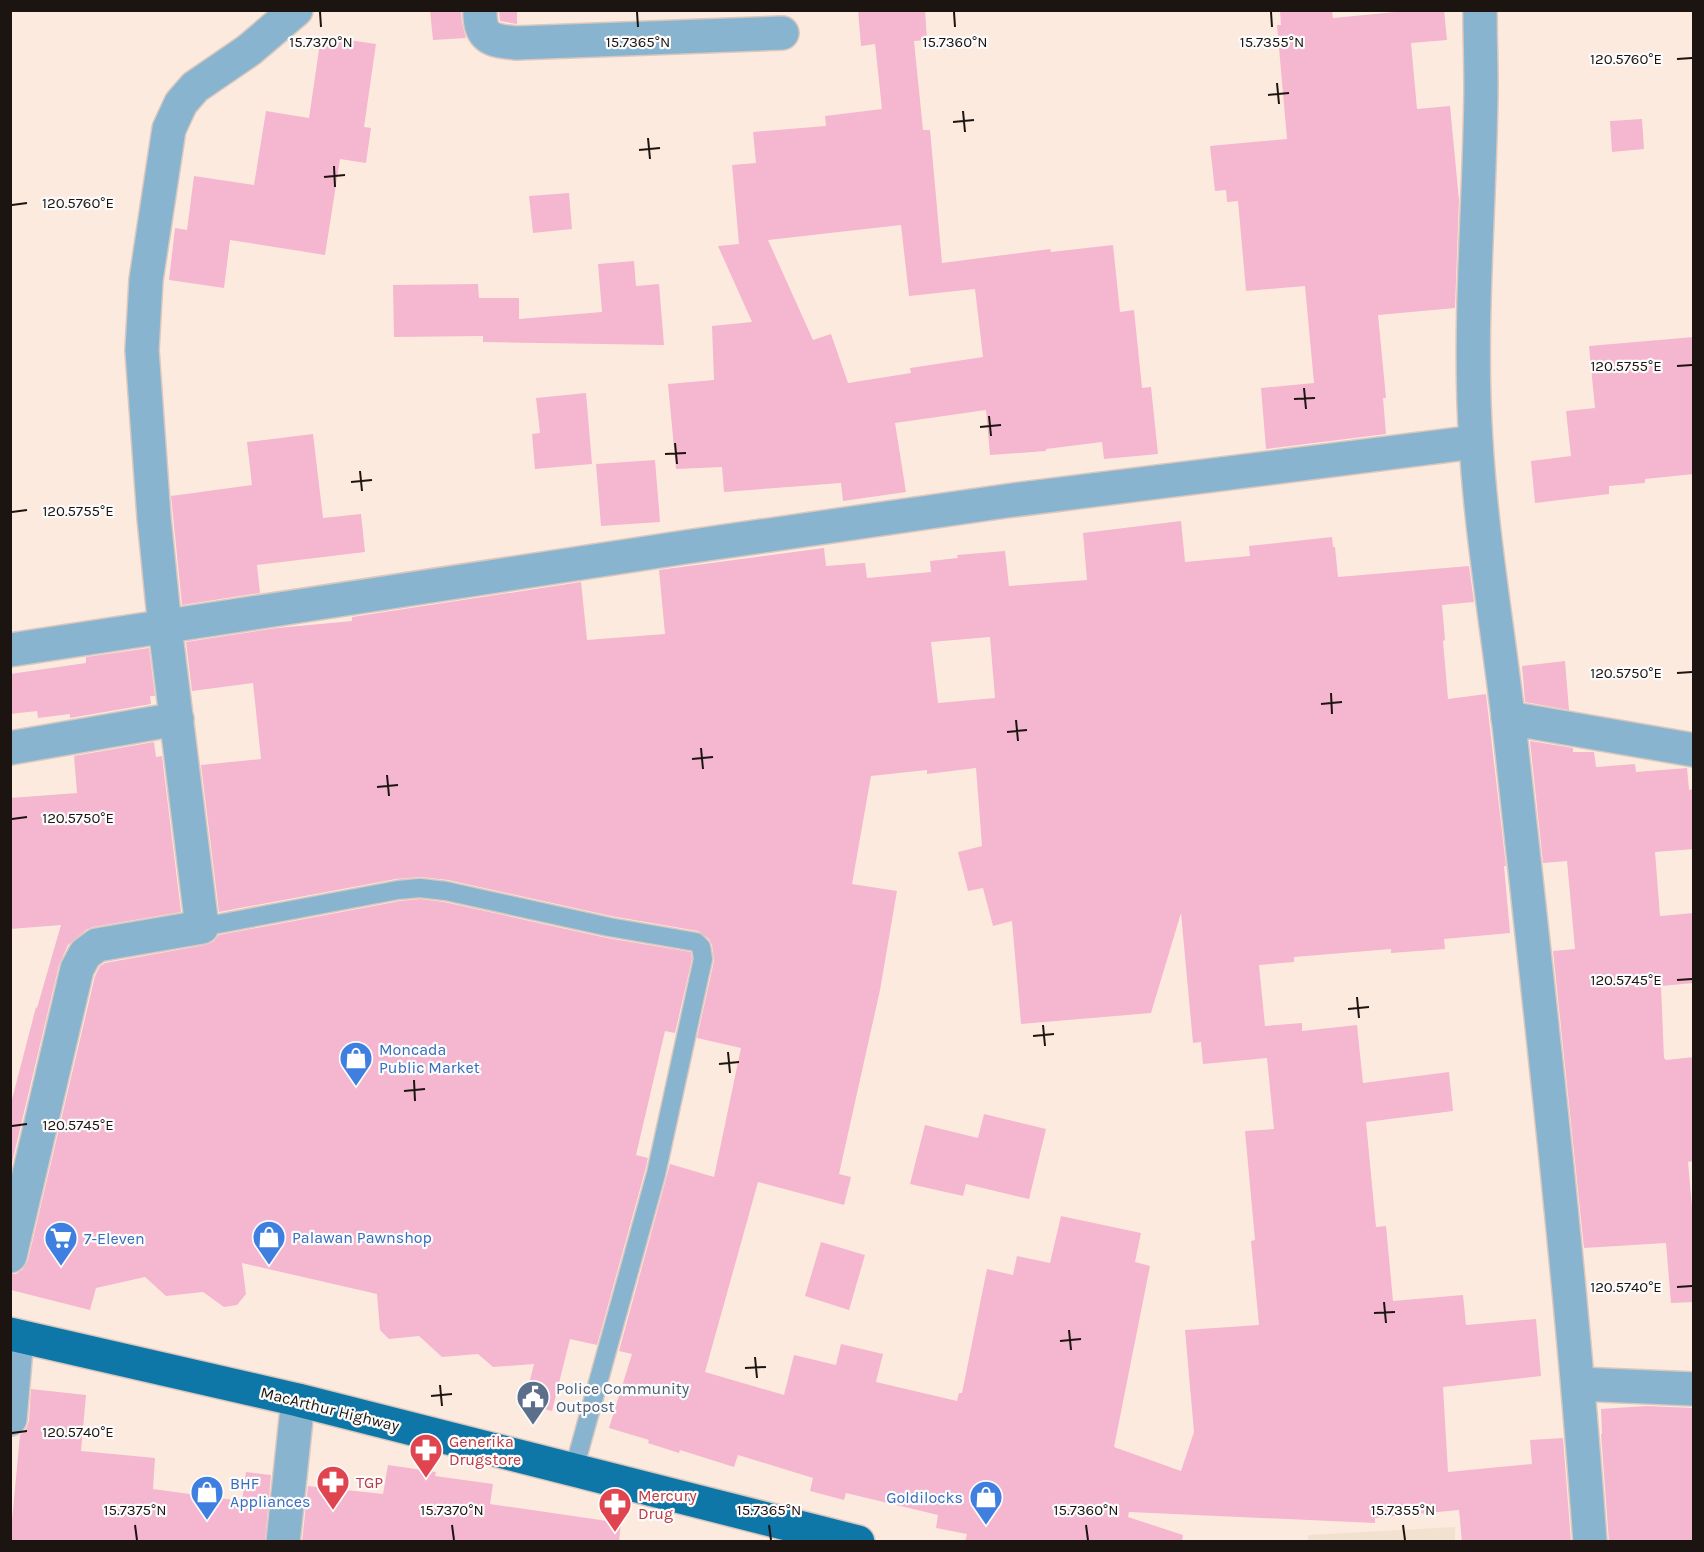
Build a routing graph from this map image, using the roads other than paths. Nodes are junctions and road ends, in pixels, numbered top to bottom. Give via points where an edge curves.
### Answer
1 (296, 10) edge
2 (480, 10) edge
3 (1480, 10) edge
4 (782, 33) dead end
5 (1475, 442) junction
6 (165, 627) junction
7 (10, 650) edge
8 (1509, 718) junction
9 (177, 719) junction
10 (10, 748) edge
11 (1694, 750) edge
12 (202, 927) junction
13 (10, 1256) edge
14 (14, 1335) edge
15 (1579, 1384) junction
16 (1694, 1389) edge
17 (298, 1400) junction
18 (10, 1419) edge
19 (574, 1469) junction
20 (283, 1542) edge
21 (858, 1542) edge
22 (1590, 1542) edge

1 - 6 street via 249,50 195,87 181,103 169,129 146,280 142,350
2 - 4 street via 480,24 486,35 516,43
3 - 5 street
5 - 6 street via 686,546
5 - 8 street
6 - 7 street
6 - 9 street
8 - 11 street
8 - 15 street
9 - 10 street
9 - 12 street
12 - 13 street via 97,945 85,954 77,969
12 - 19 lane via 420,888 696,942 701,947 704,959 656,1174
14 - 17 highway, MacArthur Highway
14 - 18 street
15 - 16 street
15 - 22 street
17 - 19 highway, MacArthur Highway
17 - 20 street
19 - 21 highway, MacArthur Highway

